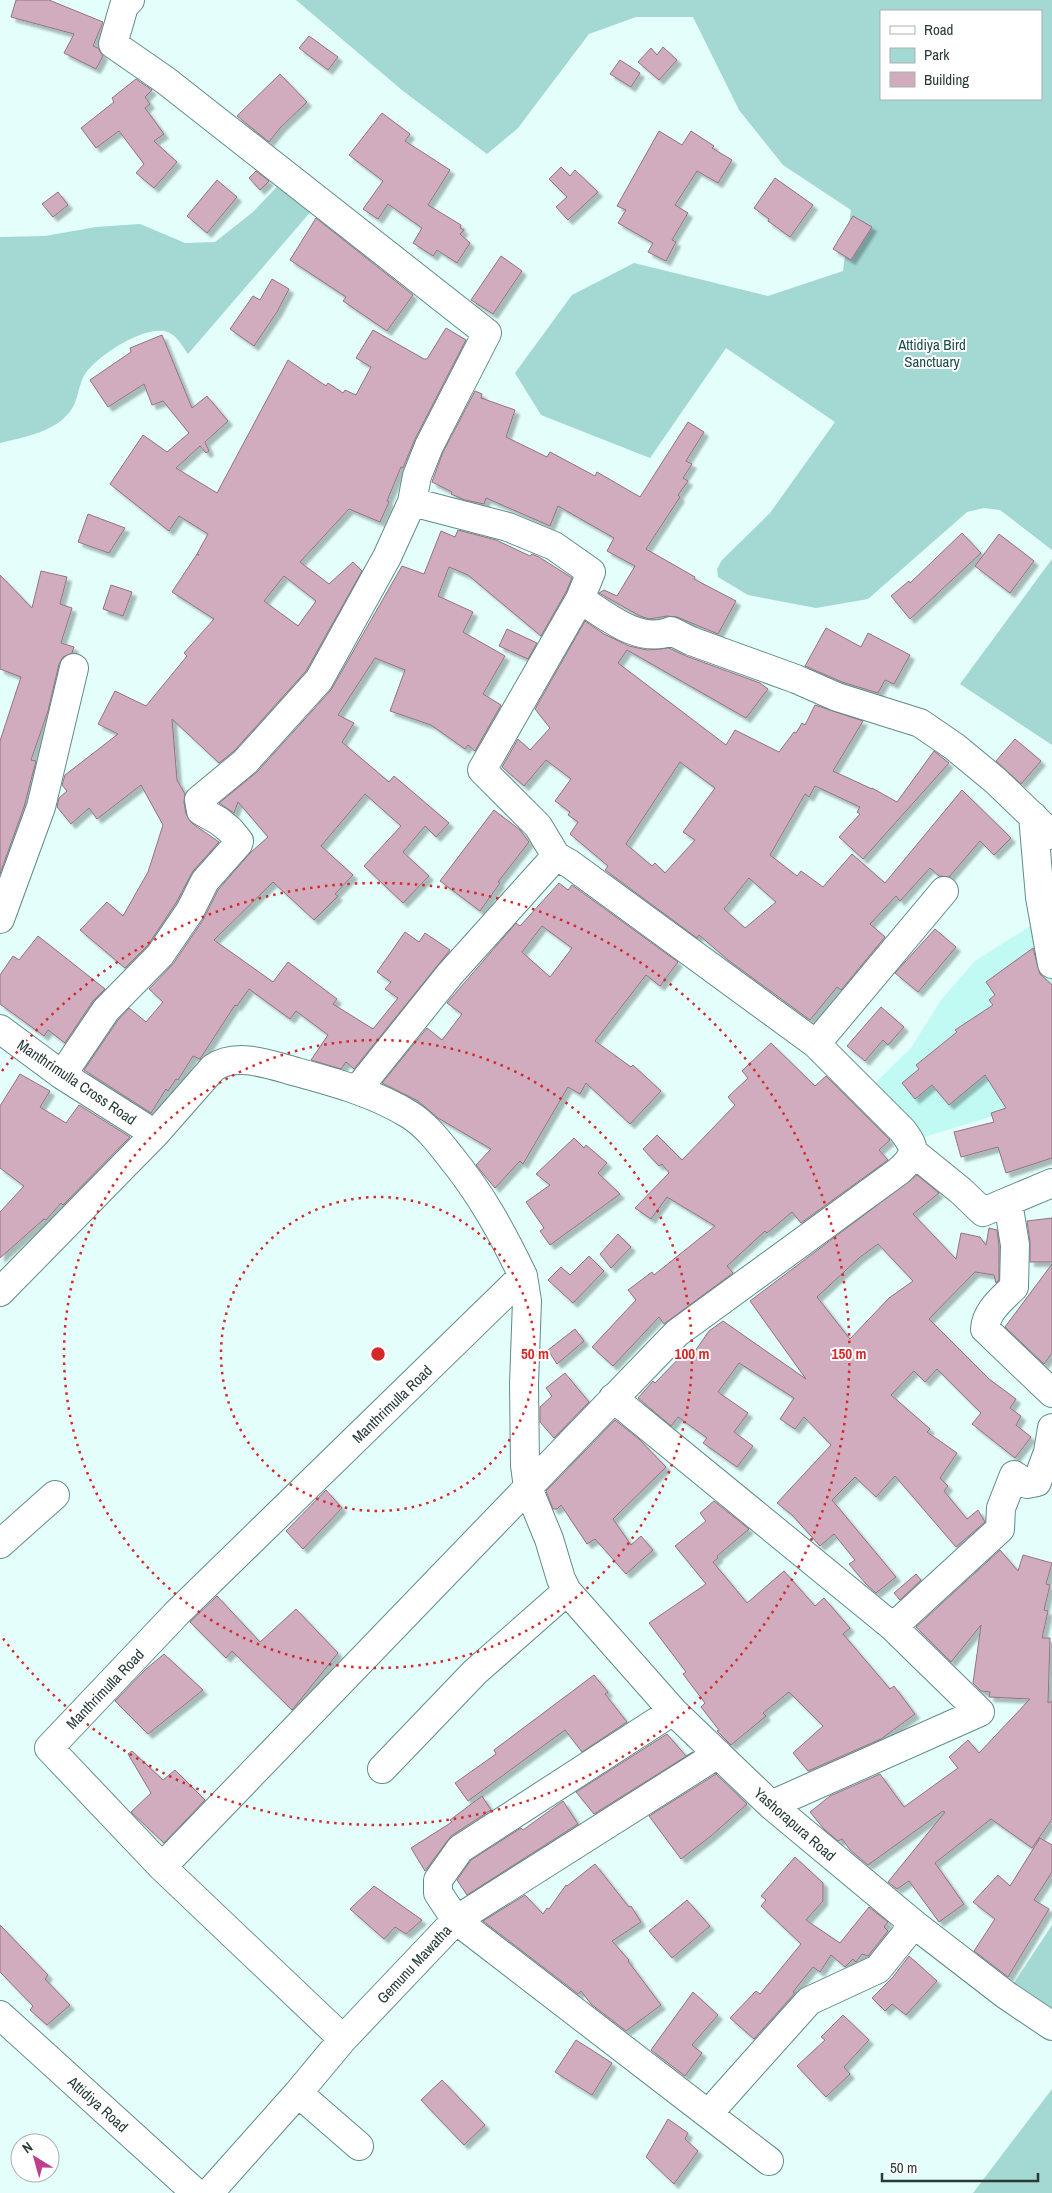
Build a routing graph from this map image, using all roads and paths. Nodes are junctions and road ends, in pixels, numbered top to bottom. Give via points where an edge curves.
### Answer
1 (130, 0) edge
2 (412, 502) junction
3 (580, 599) junction
4 (74, 668) dead end
5 (1043, 825) edge
6 (556, 856) junction
7 (944, 892) dead end
8 (0, 919) edge
9 (1052, 964) edge
10 (0, 1029) edge
11 (816, 1044) junction
12 (62, 1075) junction
13 (357, 1090) junction
14 (155, 1134) junction
15 (914, 1153) junction
16 (1052, 1183) edge
17 (1008, 1202) junction
18 (523, 1276) junction
19 (0, 1292) edge
20 (1052, 1393) edge
21 (613, 1398) junction
22 (1052, 1428) edge
23 (528, 1488) junction
24 (55, 1495) dead end
25 (0, 1544) edge
26 (567, 1590) junction
27 (893, 1627) junction
28 (673, 1711) junction
29 (718, 1754) junction
30 (382, 1769) dead end
31 (771, 1805) junction
32 (162, 1867) junction
33 (456, 1920) junction
34 (914, 1924) junction
35 (0, 2015) edge
36 (1052, 2026) edge
37 (342, 2039) junction
38 (298, 2094) junction
39 (708, 2114) junction
40 (359, 2146) dead end
41 (768, 2161) dead end
42 (196, 2193) edge
43 (209, 2193) edge

1 - 2 street via 124,6 113,44 165,80 487,333 429,446 417,476
2 - 3 street via 508,527 554,546 591,572
2 - 12 street via 387,557 319,680 245,762 200,800 201,811 230,830 238,844 205,881 190,911 160,955 106,1010
3 - 5 street via 633,630 654,636 671,631 837,697 920,723 955,747
3 - 6 street via 482,770 538,826
4 - 8 street via 41,807
5 - 9 street via 1040,897
6 - 11 street
6 - 13 street via 450,974
7 - 11 street
10 - 12 street, Manthrimulla Cross Road
11 - 15 street via 902,1130 911,1141
12 - 14 street, Manthrimulla Cross Road
13 - 14 street via 264,1063 223,1060
13 - 18 street via 412,1116 438,1140 483,1201
14 - 19 street
15 - 17 street via 983,1212
15 - 21 street via 899,1172 677,1333
16 - 17 street
17 - 20 street via 1015,1245 1014,1288 997,1303 985,1329
18 - 23 street, Yashorapura Road via 527,1301 524,1384
18 - 32 street, Manthrimulla Road via 178,1613 49,1748
21 - 23 street
21 - 27 street
22 - 27 street via 1048,1452 1037,1482 1027,1484 1014,1475 1002,1508 1000,1529
23 - 26 street, Yashorapura Road
23 - 32 street
24 - 25 street
26 - 28 street, Yashorapura Road
26 - 30 street via 475,1672
27 - 31 street via 980,1712
28 - 29 street, Yashorapura Road
28 - 33 street, Gemunu Mawatha via 460,1849 438,1880 438,1893
29 - 31 street, Yashorapura Road
29 - 33 street
31 - 34 street, Yashorapura Road
32 - 37 street, Manthrimulla Road
33 - 37 street, Gemunu Mawatha
33 - 39 street
34 - 36 street, Yashorapura Road
34 - 39 street via 878,1969 809,2001
35 - 42 street, Attidiya Road
37 - 38 street, Gemunu Mawatha
38 - 40 street
38 - 43 street, Gemunu Mawatha
39 - 41 street

